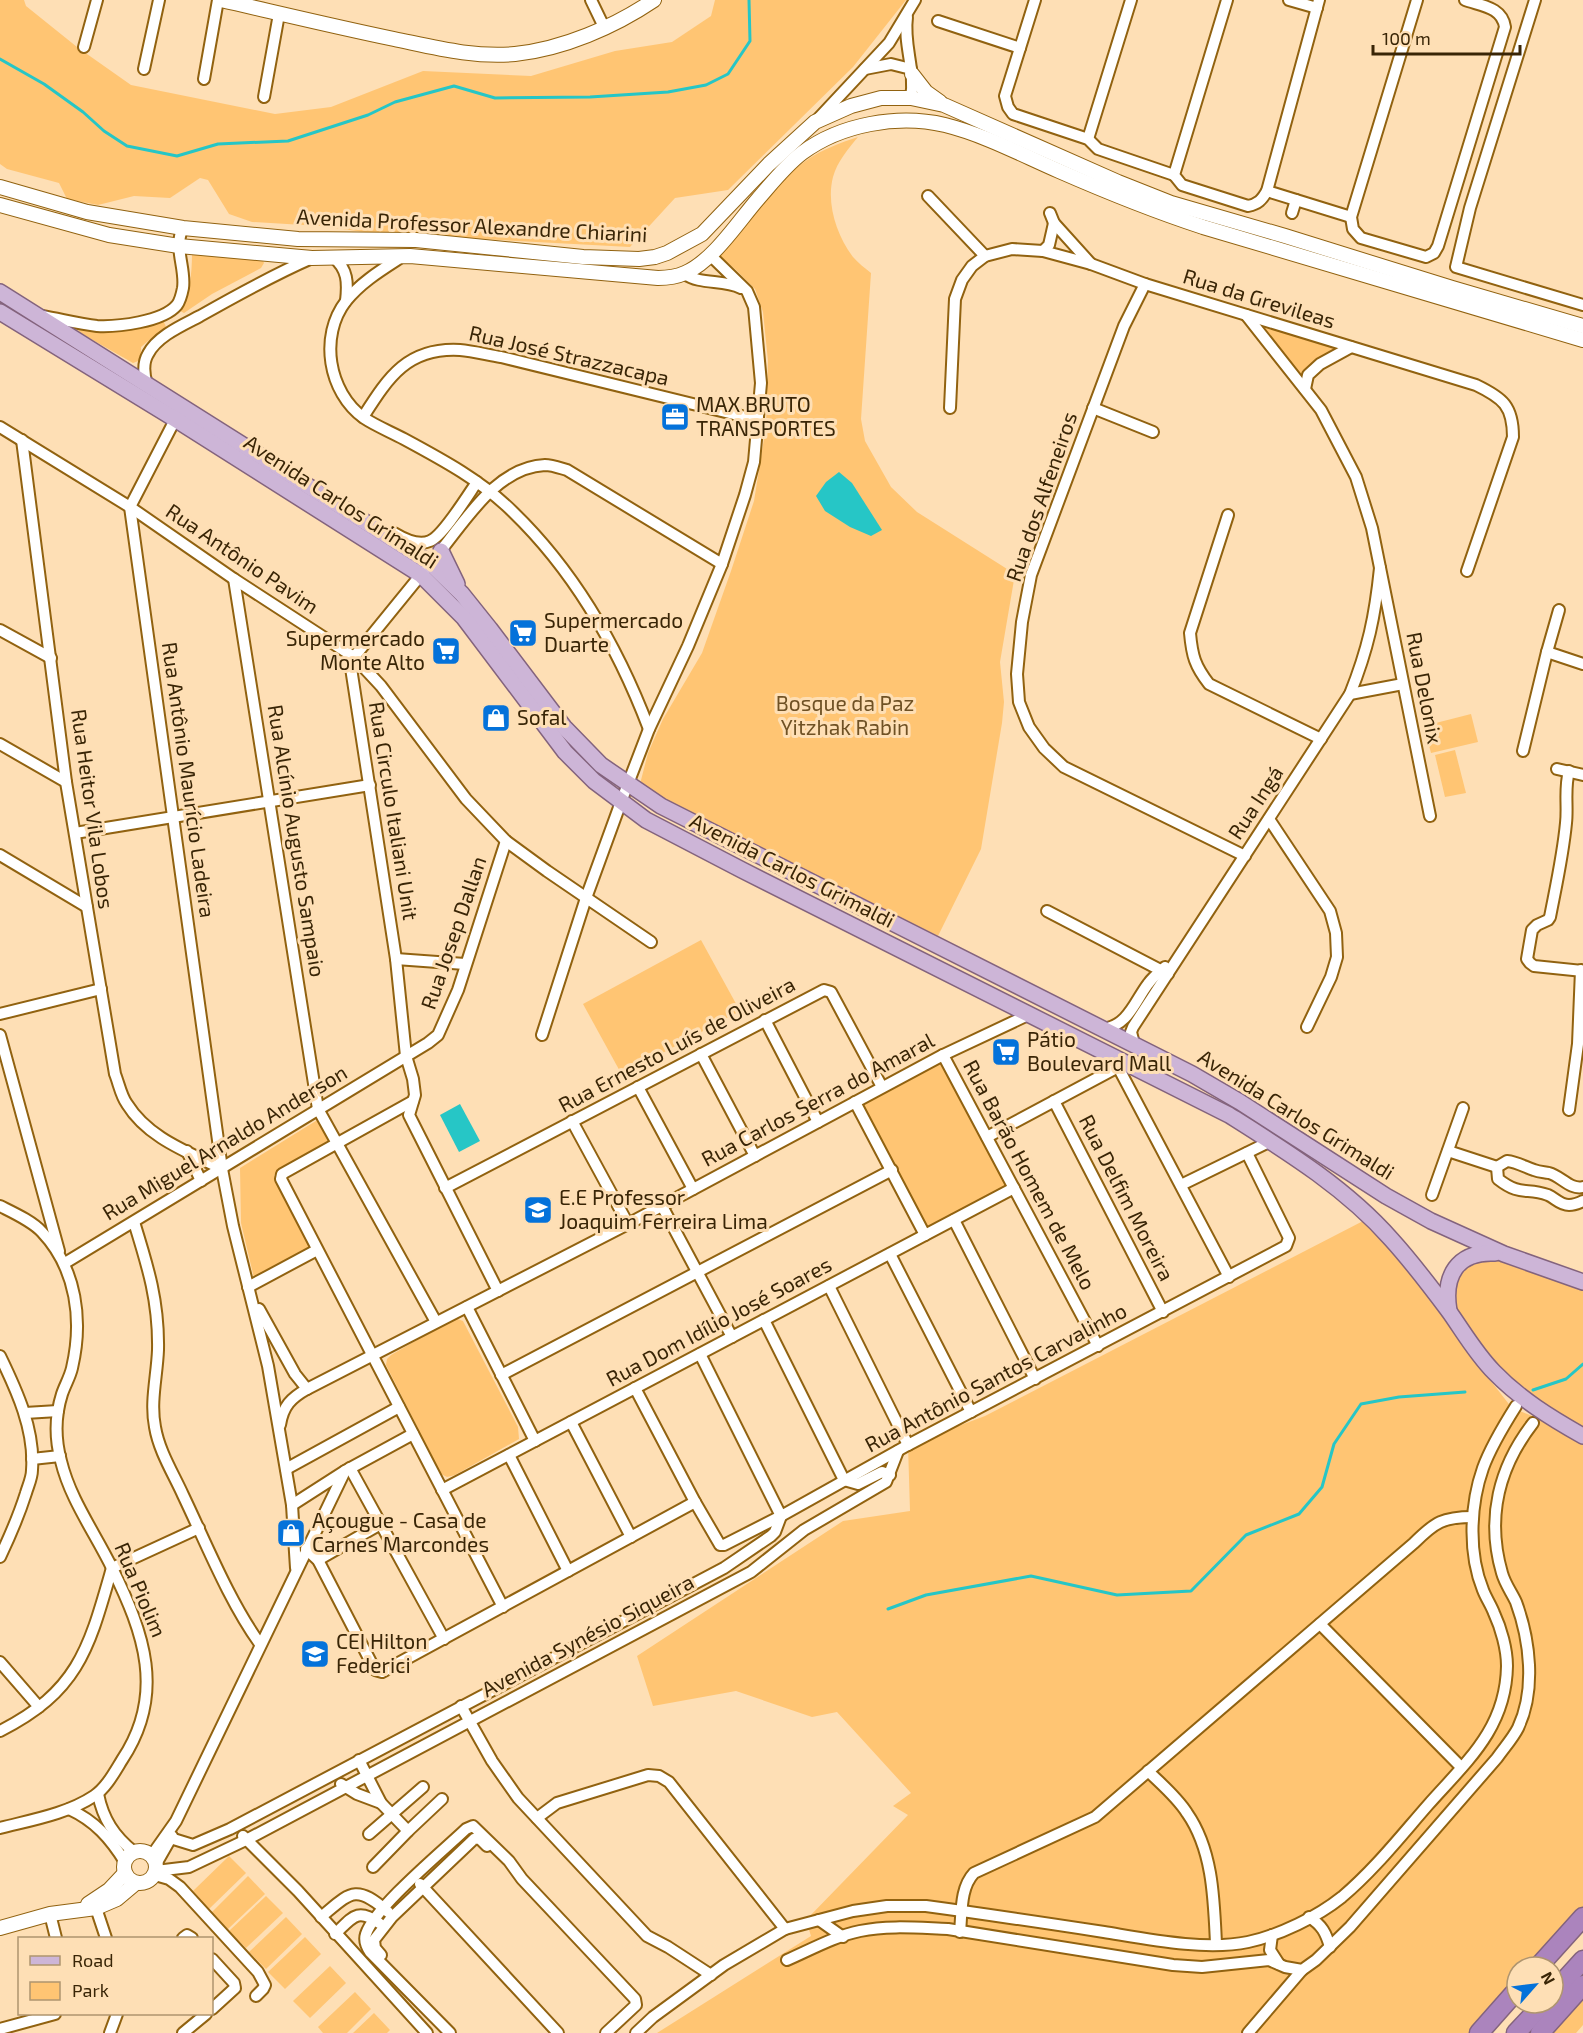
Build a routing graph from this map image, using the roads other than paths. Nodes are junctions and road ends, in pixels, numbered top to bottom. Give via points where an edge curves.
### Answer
1 (97, 0) edge
2 (159, 0) edge
3 (219, 0) edge
4 (591, 0) edge
5 (654, 0) edge
6 (915, 0) edge
7 (1035, 0) edge
8 (1131, 0) edge
9 (1227, 0) edge
10 (1289, 0) edge
11 (1417, 0) edge
12 (1465, 0) edge
13 (1535, 0) edge
14 (1318, 4) edge
15 (908, 11) junction
16 (279, 14) junction
17 (938, 21) dead end
18 (604, 27) junction
19 (84, 47) dead end
20 (1020, 48) junction
21 (144, 69) dead end
22 (865, 69) junction
23 (911, 72) junction
24 (204, 79) dead end
25 (264, 97) dead end
26 (911, 98) junction
27 (944, 105) junction
28 (891, 121) junction
29 (815, 122) junction
30 (1088, 139) junction
31 (1174, 175) junction
32 (0, 187) edge
33 (1267, 191) junction
34 (928, 196) dead end
35 (1296, 200) junction
36 (0, 205) edge
37 (1292, 213) dead end
38 (1351, 217) junction
39 (183, 228) junction
40 (686, 244) junction
41 (179, 246) junction
42 (1043, 251) junction
43 (710, 255) junction
44 (403, 256) junction
45 (985, 256) junction
46 (333, 257) junction
47 (312, 258) junction
48 (1091, 264) junction
49 (1456, 267) junction
50 (685, 274) junction
51 (1145, 284) junction
52 (1452, 288) junction
53 (747, 291) junction
54 (0, 292) edge
55 (346, 301) junction
56 (1583, 305) edge
57 (167, 312) junction
58 (1, 314) edge
59 (36, 314) junction
60 (1246, 315) junction
61 (1583, 326) edge
62 (175, 330) junction
63 (1583, 340) edge
64 (1351, 347) junction
65 (147, 386) junction
66 (1305, 389) junction
67 (950, 408) dead end
68 (1093, 408) junction
69 (178, 414) junction
70 (363, 417) junction
71 (758, 420) junction
72 (0, 427) edge
73 (1153, 432) dead end
74 (22, 440) junction
75 (477, 482) junction
76 (490, 491) junction
77 (130, 507) junction
78 (1228, 515) dead end
79 (361, 520) junction
80 (441, 550) junction
81 (722, 564) junction
82 (1380, 568) junction
83 (425, 569) junction
84 (1467, 571) dead end
85 (234, 579) junction
86 (462, 594) junction
87 (1559, 610) dead end
88 (0, 630) edge
89 (1547, 652) junction
90 (354, 657) junction
91 (51, 658) junction
92 (1583, 664) edge
93 (1403, 684) junction
94 (1350, 694) junction
95 (650, 729) junction
96 (1321, 739) junction
97 (0, 744) edge
98 (1523, 751) dead end
99 (1557, 768) dead end
100 (1569, 771) junction
101 (1583, 775) edge
102 (66, 782) junction
103 (370, 785) junction
104 (628, 785) junction
105 (270, 802) junction
106 (621, 802) junction
107 (1430, 816) dead end
108 (174, 817) junction
109 (1269, 819) junction
110 (75, 833) junction
111 (506, 841) junction
112 (0, 855) edge
113 (1245, 856) junction
114 (586, 898) junction
115 (87, 907) junction
116 (1047, 911) dead end
117 (651, 942) dead end
118 (396, 959) junction
119 (465, 964) junction
120 (1582, 970) edge
121 (1165, 973) junction
122 (101, 989) junction
123 (0, 1014) edge
124 (1030, 1014) junction
125 (765, 1020) junction
126 (1083, 1020) junction
127 (1307, 1027) dead end
128 (1103, 1029) junction
129 (0, 1035) edge
130 (542, 1035) dead end
131 (1134, 1044) junction
132 (701, 1054) junction
133 (943, 1054) junction
134 (406, 1056) junction
135 (1116, 1062) junction
136 (638, 1087) junction
137 (882, 1088) junction
138 (413, 1101) junction
139 (1054, 1101) junction
140 (855, 1102) junction
141 (1463, 1108) dead end
142 (318, 1109) junction
143 (1569, 1110) dead end
144 (572, 1121) junction
145 (818, 1122) junction
146 (987, 1137) junction
147 (1270, 1141) junction
148 (338, 1143) junction
149 (187, 1151) junction
150 (1448, 1151) junction
151 (1247, 1153) junction
152 (756, 1156) junction
153 (1497, 1167) junction
154 (222, 1169) junction
155 (891, 1170) junction
156 (201, 1181) junction
157 (1181, 1185) junction
158 (1583, 1187) edge
159 (445, 1188) junction
160 (1014, 1188) junction
161 (693, 1189) junction
162 (1432, 1195) dead end
163 (1583, 1201) edge
164 (0, 1206) edge
165 (662, 1206) junction
166 (954, 1220) junction
167 (134, 1222) junction
168 (628, 1224) junction
169 (925, 1235) junction
170 (317, 1250) junction
171 (890, 1254) junction
172 (1504, 1254) junction
173 (63, 1260) junction
174 (697, 1272) junction
175 (1229, 1277) junction
176 (1580, 1279) edge
177 (829, 1286) junction
178 (250, 1291) junction
179 (498, 1291) junction
180 (467, 1307) junction
181 (1449, 1311) junction
182 (1163, 1312) junction
183 (764, 1320) junction
184 (436, 1323) junction
185 (732, 1337) junction
186 (1098, 1346) junction
187 (700, 1354) junction
188 (372, 1355) junction
189 (0, 1356) edge
190 (501, 1374) junction
191 (1035, 1378) junction
192 (635, 1388) junction
193 (307, 1389) junction
194 (1516, 1406) dead end
195 (399, 1407) junction
196 (58, 1411) junction
197 (972, 1412) junction
198 (25, 1413) junction
199 (572, 1422) junction
200 (1533, 1423) dead end
201 (279, 1431) junction
202 (413, 1434) junction
203 (1583, 1436) edge
204 (535, 1441) junction
205 (903, 1448) junction
206 (509, 1455) junction
207 (60, 1456) junction
208 (32, 1460) junction
209 (286, 1469) junction
210 (347, 1470) junction
211 (890, 1475) junction
212 (844, 1480) junction
213 (442, 1490) junction
214 (695, 1502) junction
215 (292, 1505) junction
216 (781, 1516) junction
217 (1473, 1518) junction
218 (379, 1525) junction
219 (199, 1528) junction
220 (631, 1537) junction
221 (306, 1549) junction
222 (0, 1557) edge
223 (318, 1560) junction
224 (112, 1568) junction
225 (296, 1568) junction
226 (568, 1571) junction
227 (503, 1607) junction
228 (1320, 1624) junction
229 (444, 1639) junction
230 (260, 1644) junction
231 (0, 1662) edge
232 (461, 1706) junction
233 (39, 1707) junction
234 (470, 1721) junction
235 (0, 1731) edge
236 (359, 1760) junction
237 (1461, 1767) junction
238 (1149, 1771) junction
239 (333, 1774) junction
240 (368, 1775) junction
241 (343, 1787) junction
242 (423, 1787) dead end
243 (98, 1794) junction
244 (442, 1799) dead end
245 (381, 1803) junction
246 (69, 1809) junction
247 (392, 1814) junction
248 (537, 1818) junction
249 (0, 1828) edge
250 (230, 1829) junction
251 (408, 1831) junction
252 (369, 1834) dead end
253 (169, 1838) junction
254 (248, 1839) junction
255 (193, 1845) junction
256 (134, 1852) junction
257 (194, 1864) junction
258 (155, 1866) junction
259 (125, 1867) junction
260 (374, 1867) dead end
261 (414, 1878) junction
262 (522, 1879) junction
263 (136, 1883) junction
264 (423, 1888) junction
265 (95, 1904) junction
266 (383, 1909) junction
267 (864, 1910) junction
268 (962, 1911) junction
269 (50, 1914) junction
270 (321, 1917) junction
271 (392, 1917) junction
272 (1309, 1917) junction
273 (1583, 1917) edge
274 (819, 1920) junction
275 (379, 1923) junction
276 (0, 1928) edge
277 (784, 1929) junction
278 (868, 1930) junction
279 (960, 1932) junction
280 (335, 1934) junction
281 (1272, 1935) junction
282 (56, 1937) edge
283 (106, 1937) edge
284 (843, 1937) junction
285 (1216, 1944) junction
286 (1330, 1947) junction
287 (1549, 1955) edge
288 (213, 1960) edge
289 (787, 1960) dead end
290 (1583, 1960) edge
291 (1279, 1964) junction
292 (1302, 1970) junction
293 (711, 1975) junction
294 (1565, 1980) edge
295 (1583, 1984) edge
296 (256, 1996) dead end
297 (1505, 2004) edge
298 (213, 2008) edge
299 (49, 2015) edge
300 (116, 2015) edge
301 (204, 2015) edge
302 (1533, 2015) edge
303 (26, 2022) junction
304 (0, 2029) edge
305 (29, 2033) edge
306 (110, 2033) edge
307 (183, 2033) edge
308 (427, 2033) edge
309 (450, 2033) edge
310 (558, 2033) edge
311 (606, 2033) edge
312 (636, 2033) edge
313 (1248, 2033) edge
314 (1479, 2033) edge
315 (1516, 2033) edge
316 (1540, 2033) edge

1 - 19 street
2 - 21 street
3 - 16 main road
3 - 24 street
4 - 18 street
5 - 18 main road
6 - 15 street
7 - 20 street
8 - 30 street
9 - 31 street
10 - 14 street
11 - 38 street
12 - 38 street via 1498,11 1505,27 1438,246 1426,257 1361,238 1353,229
13 - 49 street via 1470,208
14 - 33 street
15 - 22 street via 889,44
15 - 23 street via 906,45
16 - 18 main road via 435,48 482,54 547,48
16 - 25 street
17 - 20 street
20 - 30 street via 1005,96 1013,114
22 - 23 street via 891,64
22 - 29 street
23 - 26 street
23 - 27 main road via 926,92
26 - 27 main road, Avenida Professor Alexandre Chiarini
26 - 28 main road via 901,117
26 - 29 main road, Avenida Professor Alexandre Chiarini via 881,98 833,112
27 - 52 main road via 1171,202
28 - 43 main road, Avenida Professor Alexandre Chiarini via 853,129 803,153 781,171
28 - 63 main road, Avenida Professor Alexandre Chiarini via 944,125 975,134 1105,191 1194,224
29 - 40 main road, Avenida Professor Alexandre Chiarini via 769,164 716,222
30 - 31 street via 1098,149
31 - 33 street via 1182,185 1248,206 1263,199
32 - 39 main road, Avenida Professor Alexandre Chiarini via 87,212
33 - 35 street
34 - 45 street
35 - 37 street
35 - 38 street
36 - 41 main road, Avenida Professor Alexandre Chiarini via 109,235
39 - 40 main road, Avenida Professor Alexandre Chiarini via 298,238 416,240 624,259 655,257
39 - 41 street
40 - 50 main road via 678,263
41 - 47 main road, Avenida Professor Alexandre Chiarini
41 - 57 street via 183,287 179,302
42 - 45 street, Rua da Grevileas via 1012,249
42 - 48 street, Rua da Grevileas
42 - 48 street via 1048,245 1052,218
43 - 50 main road, Avenida Professor Alexandre Chiarini
43 - 53 street
44 - 46 main road, Avenida Professor Alexandre Chiarini
44 - 50 main road, Avenida Professor Alexandre Chiarini via 658,278
44 - 55 street
45 - 67 street via 962,280 955,299
46 - 47 main road, Avenida Professor Alexandre Chiarini
46 - 55 street via 346,276
47 - 62 street, Avenida Professor Alexandre Chiarini via 255,284
48 - 51 street, Rua da Grevileas
49 - 52 street
49 - 56 street
50 - 53 street
51 - 60 street, Rua da Grevileas
51 - 68 street, Rua dos Alfeneiros via 1124,326
52 - 61 main road
53 - 71 street via 754,307 759,346
54 - 59 main road, Avenida Carlos Grimaldi
55 - 70 street via 335,320 330,351 334,378 347,401
57 - 59 street via 112,326
57 - 62 street
58 - 69 main road, Avenida Carlos Grimaldi
59 - 65 main road, Avenida Carlos Grimaldi
60 - 64 street, Rua da Grevileas
60 - 66 street, Rua Delonix
62 - 65 street, Avenida Professor Alexandre Chiarini via 148,352 144,373
64 - 66 street via 1320,364 1308,375
64 - 84 street, Rua da Grevileas via 1476,385 1506,404 1513,420 1513,437
65 - 69 main road, Avenida Carlos Grimaldi
66 - 82 street, Rua Delonix via 1321,410 1356,477
68 - 73 street
68 - 113 street, Rua dos Alfeneiros via 1031,575 1017,674 1019,702 1029,727 1064,767
69 - 77 street
69 - 79 main road, Avenida Carlos Grimaldi
69 - 83 main road, Avenida Carlos Grimaldi
70 - 71 street, Rua José Strazzacapa via 394,372 414,358 437,350 461,350
70 - 75 street
71 - 81 street via 754,462
72 - 74 street, Rua Antônio Pavim
74 - 77 street, Rua Antônio Pavim
74 - 91 street, Rua Heitor Vila Lobos
75 - 76 street
75 - 79 street via 432,541 404,539
76 - 80 street
76 - 81 street via 530,467 548,465 567,470
76 - 95 street via 545,546 573,582 617,656
77 - 85 street, Rua Antônio Pavim
77 - 108 street, Rua Antônio Maurício Ladeira
78 - 96 street via 1190,633 1197,669 1209,684
79 - 83 main road, Avenida Carlos Grimaldi
80 - 83 street
80 - 86 main road
81 - 95 street
82 - 93 street, Rua Delonix
82 - 94 street, Rua Ingá via 1375,616 1365,658
83 - 86 main road, Avenida Carlos Grimaldi
83 - 90 street
83 - 106 main road, Avenida Carlos Grimaldi via 565,752
85 - 90 street, Rua Antônio Pavim
85 - 105 street, Rua Alcínio Augusto Sampaio
86 - 104 main road, Avenida Carlos Grimaldi via 564,727 601,765
87 - 89 street
88 - 91 street
89 - 92 street
89 - 98 street
90 - 103 street, Rua Circulo Italiani Unit via 351,668
90 - 111 street, Rua Antônio Pavim via 381,686 466,799
91 - 102 street, Rua Heitor Vila Lobos
93 - 94 street
93 - 107 street, Rua Delonix
94 - 96 street, Rua Ingá
95 - 104 street
96 - 109 street, Rua Ingá
97 - 102 street
99 - 100 street
100 - 101 street
100 - 120 street via 1564,840 1550,917 1532,930 1527,959 1534,966
102 - 110 street, Rua Heitor Vila Lobos
103 - 105 street
103 - 118 street, Rua Circulo Italiani Unit
104 - 106 street
104 - 126 main road, Avenida Carlos Grimaldi via 720,837
105 - 108 street
105 - 142 street, Rua Alcínio Augusto Sampaio
106 - 114 street
106 - 124 main road, Avenida Carlos Grimaldi via 646,820 742,870
108 - 110 street
108 - 154 street, Rua Antônio Maurício Ladeira
109 - 113 street, Rua Ingá
109 - 127 street via 1330,911 1336,933 1337,957 1331,977
110 - 115 street, Rua Heitor Vila Lobos
111 - 114 street, Rua Antônio Pavim
111 - 119 street, Rua Josep Dallan
112 - 115 street
113 - 121 street, Rua Ingá
114 - 117 street, Rua Antônio Pavim
114 - 130 street
115 - 122 street, Rua Heitor Vila Lobos
116 - 121 street
118 - 119 street
118 - 134 street, Rua Circulo Italiani Unit
119 - 134 street, Rua Josep Dallan via 438,1035
120 - 143 street
121 - 128 street via 1147,985 1124,1020
121 - 131 street via 1131,1032
122 - 123 street
122 - 149 street, Rua Heitor Vila Lobos via 115,1074 126,1103 143,1125
124 - 126 main road via 1039,1009 1068,1020
124 - 133 street, Rua Carlos Serra do Amaral
124 - 135 main road, Avenida Carlos Grimaldi
125 - 132 street, Rua Ernesto Luís de Oliveira
125 - 137 street, Rua Ernesto Luís de Oliveira via 828,990
125 - 145 street
126 - 128 main road, Avenida Carlos Grimaldi
128 - 131 main road, Avenida Carlos Grimaldi
129 - 173 street, Rua Piolim
131 - 135 main road via 1127,1056
131 - 172 main road, Avenida Carlos Grimaldi via 1240,1102 1386,1197
132 - 136 street, Rua Ernesto Luís de Oliveira
132 - 152 street
133 - 137 street, Rua Carlos Serra do Amaral
133 - 146 street, Rua Barão Homem de Melo
134 - 138 street, Rua Circulo Italiani Unit via 413,1080
134 - 142 street, Rua Miguel Arnaldo Anderson
135 - 139 street
135 - 147 main road, Avenida Carlos Grimaldi via 1228,1115
135 - 157 street
136 - 144 street, Rua Ernesto Luís de Oliveira
136 - 161 street
137 - 140 street, Rua Carlos Serra do Amaral
138 - 148 street
138 - 159 street, Rua Circulo Italiani Unit via 410,1120
139 - 146 street
139 - 182 street, Rua Delfim Moreira
140 - 145 street, Rua Carlos Serra do Amaral
140 - 155 street
141 - 150 street
142 - 148 street
142 - 154 street, Rua Miguel Arnaldo Anderson
144 - 159 street, Rua Ernesto Luís de Oliveira
144 - 168 street
145 - 152 street, Rua Carlos Serra do Amaral
146 - 160 street, Rua Barão Homem de Melo
147 - 151 street
147 - 181 main road, Avenida Carlos Grimaldi via 1365,1212 1392,1239
148 - 170 street via 280,1177
148 - 184 street
149 - 154 street, Rua Heitor Vila Lobos
149 - 156 street
150 - 153 street
150 - 162 street
151 - 157 street
151 - 175 street, Rua Antônio Santos Carvalinho via 1289,1243
152 - 161 street, Rua Carlos Serra do Amaral
153 - 158 street via 1508,1161 1517,1162
153 - 163 street via 1498,1179 1508,1187 1549,1195 1571,1206
154 - 156 street, Rua Miguel Arnaldo Anderson
154 - 178 street, Rua Antônio Maurício Ladeira
155 - 169 street
155 - 174 street
156 - 167 street, Rua Miguel Arnaldo Anderson
157 - 175 street
159 - 179 street, Rua Circulo Italiani Unit
160 - 166 street, Rua Dom Idílio José Soares
160 - 186 street, Rua Barão Homem de Melo
161 - 165 street, Rua Carlos Serra do Amaral
164 - 173 street via 42,1231
165 - 168 street, Rua Carlos Serra do Amaral
165 - 174 street
166 - 169 street, Rua Dom Idílio José Soares
166 - 191 street
167 - 173 street, Rua Miguel Arnaldo Anderson
167 - 219 street via 153,1285 157,1315 155,1429
168 - 179 street, Rua Carlos Serra do Amaral
169 - 171 street, Rua Dom Idílio José Soares
170 - 178 street
170 - 188 street
171 - 177 street, Rua Dom Idílio José Soares
171 - 197 street
172 - 176 main road, Avenida Carlos Grimaldi
172 - 181 main road via 1482,1252 1459,1263 1447,1286
173 - 196 street, Rua Piolim via 77,1303 78,1334 72,1370
174 - 185 street
174 - 190 street
175 - 182 street, Rua Antônio Santos Carvalinho
177 - 183 street, Rua Dom Idílio José Soares
177 - 205 street
178 - 193 street
178 - 201 street
179 - 180 street, Rua Carlos Serra do Amaral
180 - 184 street, Rua Carlos Serra do Amaral
180 - 190 street
181 - 203 main road, Avenida Carlos Grimaldi via 1468,1342 1495,1373 1541,1412
182 - 186 street, Rua Antônio Santos Carvalinho
183 - 185 street, Rua Dom Idílio José Soares
183 - 212 street
184 - 188 street, Rua Carlos Serra do Amaral
185 - 187 street, Rua Dom Idílio José Soares
186 - 191 street, Rua Antônio Santos Carvalinho
187 - 192 street, Rua Dom Idílio José Soares
187 - 216 street
188 - 193 street, Rua Carlos Serra do Amaral
188 - 195 street
189 - 198 street
190 - 204 street
191 - 197 street, Rua Antônio Santos Carvalinho
192 - 199 street, Rua Dom Idílio José Soares
192 - 214 street
193 - 201 street, Rua Carlos Serra do Amaral via 285,1406
194 - 217 street via 1483,1467
195 - 202 street
195 - 209 street
196 - 198 street
196 - 207 street, Rua Piolim
197 - 205 street, Rua Antônio Santos Carvalinho
198 - 208 street
199 - 204 street, Rua Dom Idílio José Soares
199 - 220 street
200 - 286 street via 1506,1466 1495,1524 1502,1575 1515,1601 1529,1654 1530,1670 1518,1728 1497,1758
201 - 209 street
202 - 210 street
202 - 213 street
204 - 206 street, Rua Dom Idílio José Soares
205 - 211 street
205 - 212 street, Rua Antônio Santos Carvalinho
206 - 213 street, Rua Dom Idílio José Soares
206 - 226 street
207 - 208 street
207 - 224 street, Rua Piolim via 70,1489
208 - 222 street via 20,1512
209 - 215 street
210 - 215 street
210 - 218 street
210 - 221 street
211 - 212 street via 882,1472 858,1484
211 - 234 street, Avenida Synésio Siqueira via 883,1484 804,1530 751,1572
212 - 216 street, Rua Antônio Santos Carvalinho
213 - 227 street
214 - 216 street, Rua Antônio Santos Carvalinho via 720,1545
214 - 220 street
215 - 225 street
216 - 232 street, Avenida Synésio Siqueira via 776,1532 724,1568
217 - 228 street via 1453,1517 1431,1527
217 - 237 street via 1475,1563 1502,1635 1507,1664 1500,1711 1484,1741
218 - 223 street
218 - 229 street
219 - 224 street
219 - 230 street
220 - 226 street
221 - 223 street
221 - 225 street
223 - 229 street via 378,1672
224 - 233 street via 83,1654 68,1679
224 - 243 street, Rua Piolim via 136,1620 147,1670 143,1715 134,1742
225 - 230 street
226 - 227 street
227 - 229 street
228 - 237 street
228 - 238 street
230 - 253 street
231 - 233 street
232 - 234 street
232 - 236 street, Avenida Synésio Siqueira
233 - 235 street
234 - 240 street, Avenida Synésio Siqueira
234 - 248 street via 492,1761
236 - 239 street, Avenida Synésio Siqueira
236 - 240 street
237 - 272 street via 1371,1870 1341,1898
238 - 268 street via 1095,1817 974,1874 964,1890
238 - 285 street via 1187,1813 1200,1839 1209,1864
239 - 241 street
239 - 250 street, Avenida Synésio Siqueira
240 - 241 street, Avenida Synésio Siqueira
240 - 245 street
241 - 245 street
241 - 254 street, Avenida Synésio Siqueira
242 - 247 street
243 - 246 street, Rua Piolim
243 - 256 street via 109,1826
244 - 251 street
245 - 247 street
246 - 249 street, Rua Piolim
246 - 259 street via 103,1832
247 - 251 street
247 - 252 street
248 - 277 street via 557,1803 648,1775 659,1776 669,1782
248 - 293 street via 647,1936
250 - 254 street
250 - 255 street, Avenida Synésio Siqueira
251 - 260 street
253 - 255 street
253 - 258 street
254 - 257 street, Avenida Synésio Siqueira
254 - 270 street
255 - 257 street
256 - 258 main road via 144,1851
256 - 259 main road
257 - 258 street, Avenida Synésio Siqueira via 174,1870
258 - 263 main road via 145,1883
258 - 296 street via 180,1887 258,1972 265,1985
259 - 263 main road via 127,1877
259 - 265 main road
261 - 262 street via 473,1826
261 - 264 street
261 - 266 street
262 - 264 street via 477,1838
262 - 311 street via 635,1999 636,2005
263 - 265 main road via 117,1899
264 - 271 street
264 - 310 street
265 - 269 main road
265 - 283 street
266 - 270 street via 353,1893
266 - 271 street
266 - 275 street
267 - 268 street via 926,1906
267 - 274 street
267 - 278 street
268 - 279 street
268 - 285 street via 1164,1941
269 - 276 main road
269 - 282 street
270 - 280 street
271 - 275 street
272 - 281 street
272 - 286 street via 1326,1932
273 - 287 highway
274 - 277 street
274 - 284 street
275 - 280 street via 366,1914 357,1915
275 - 309 street via 366,1934 370,1952
277 - 293 street
278 - 279 street via 915,1928
278 - 284 street
279 - 291 street via 1173,1965 1202,1967 1269,1960
280 - 308 street
281 - 285 street
281 - 291 street via 1270,1950
284 - 289 street
286 - 292 street
288 - 298 street via 235,1988
290 - 294 highway
291 - 292 street
292 - 313 street
293 - 312 street
295 - 316 highway
297 - 314 highway
299 - 303 street
300 - 306 street
301 - 307 street
302 - 315 highway
303 - 304 street
303 - 305 street

